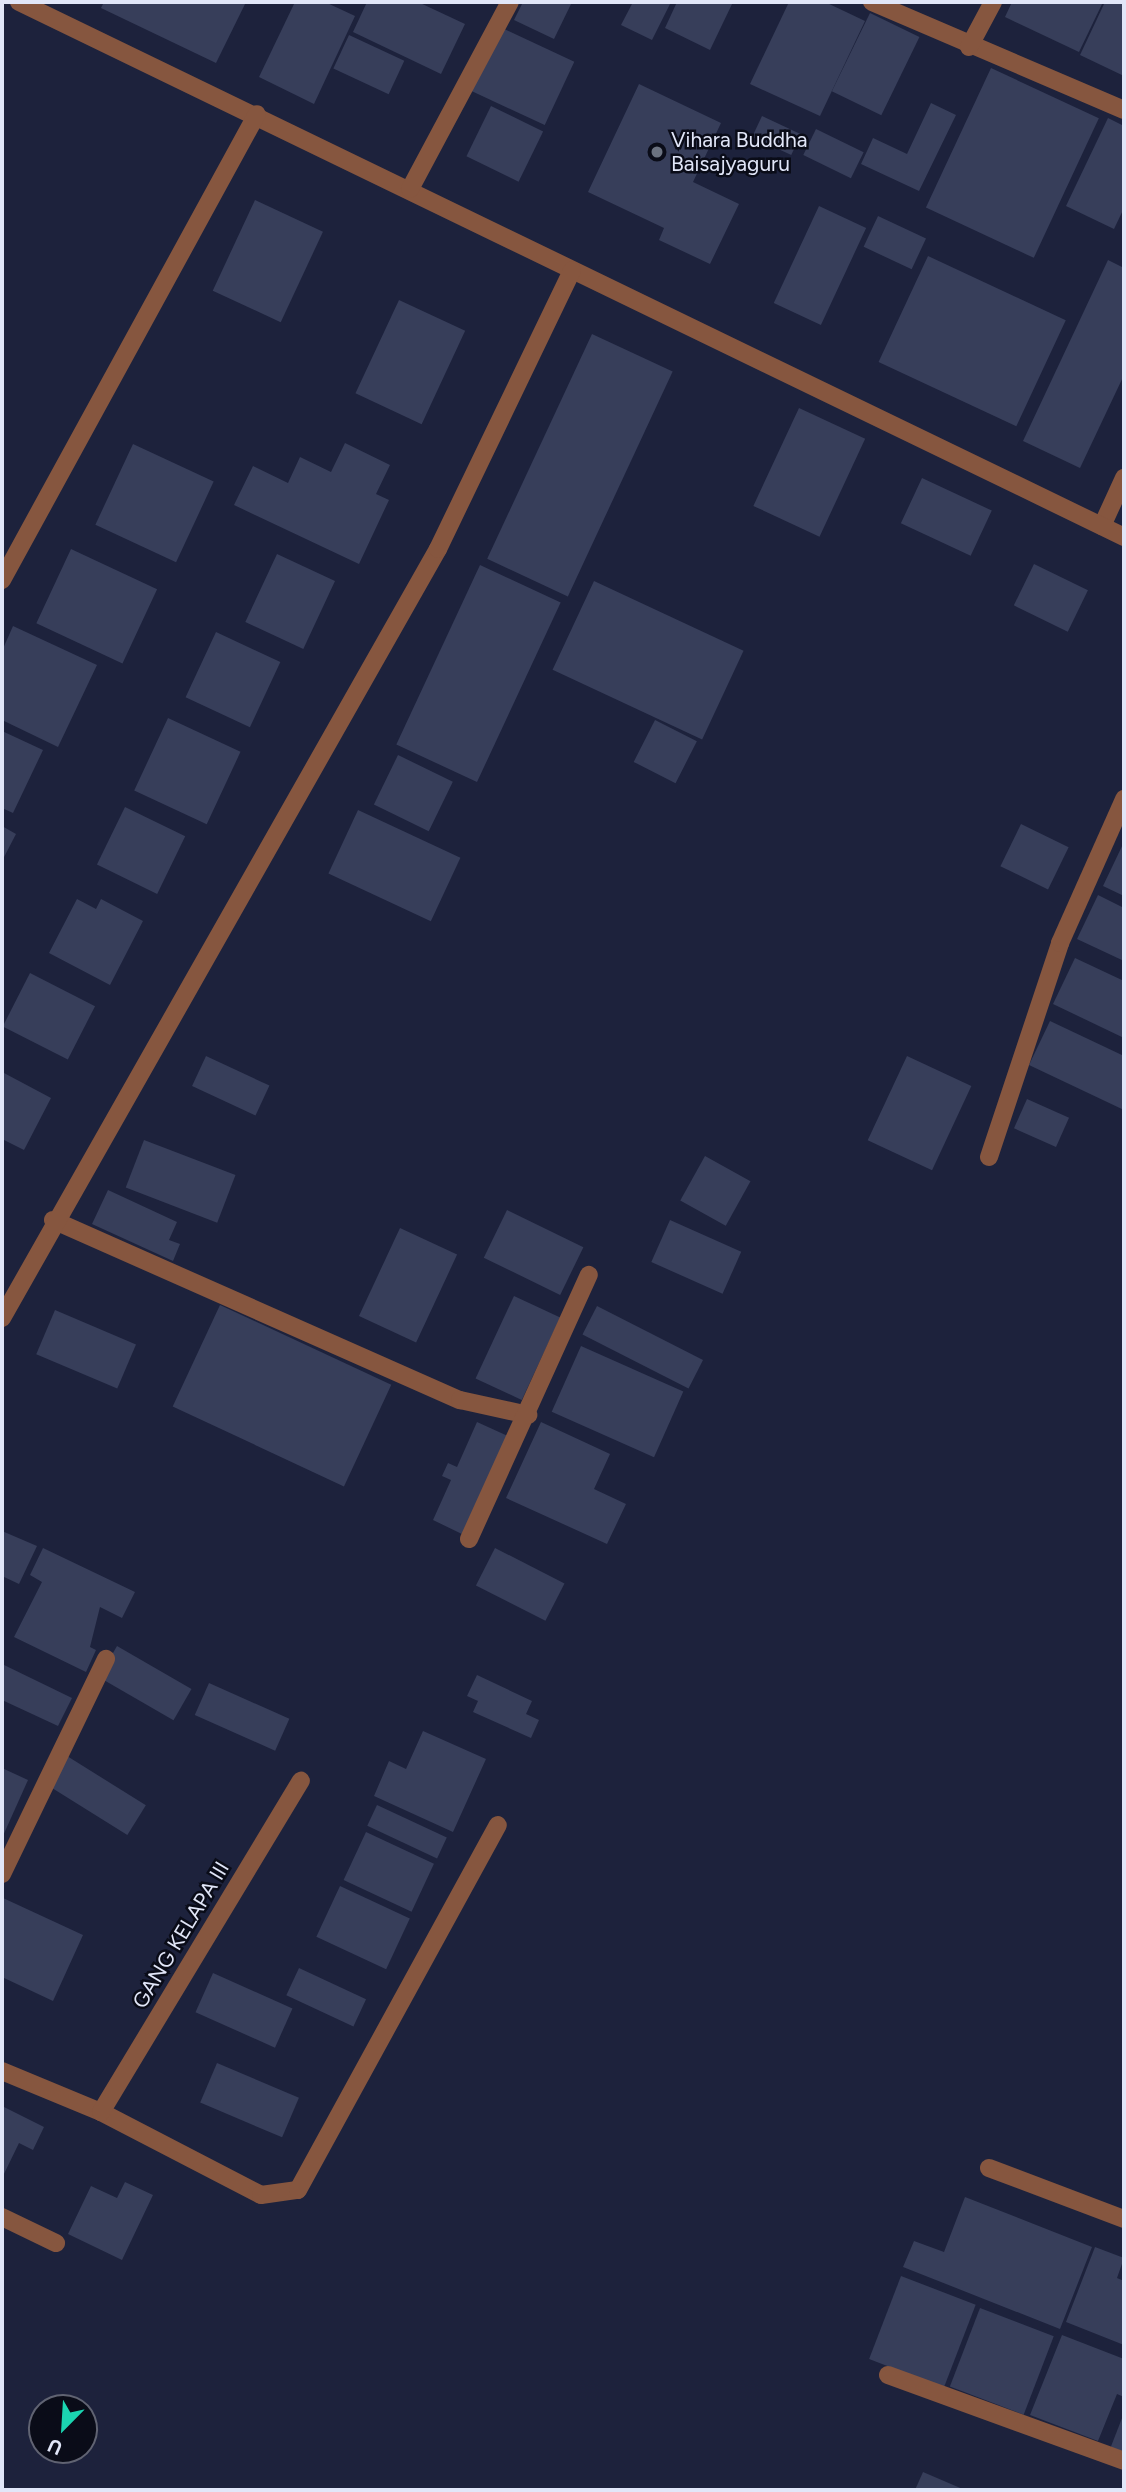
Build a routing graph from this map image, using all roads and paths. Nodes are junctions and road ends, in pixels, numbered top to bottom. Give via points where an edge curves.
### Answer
1 (19, 2) edge
2 (510, 2) edge
3 (872, 2) edge
4 (993, 2) edge
5 (969, 47) junction
6 (1124, 110) edge
7 (257, 114) junction
8 (410, 188) junction
9 (572, 271) junction
10 (1124, 478) edge
11 (1102, 526) junction
12 (1124, 537) edge
13 (2, 580) edge
14 (1124, 799) edge
15 (989, 1157) dead end
16 (53, 1220) junction
17 (589, 1275) dead end
18 (2, 1318) edge
19 (528, 1415) junction
20 (469, 1539) dead end
21 (106, 1659) dead end
22 (301, 1781) dead end
23 (498, 1825) dead end
24 (2, 1874) edge
25 (2, 2071) edge
26 (101, 2112) junction
27 (989, 2168) dead end
28 (2, 2217) edge
29 (1124, 2219) edge
30 (56, 2243) dead end
31 (888, 2375) dead end
32 (1124, 2461) edge

1 - 7 street
2 - 8 street
3 - 5 street
4 - 5 street
5 - 6 street
7 - 8 street
7 - 13 street
8 - 9 street
9 - 11 street
9 - 16 street via 438,549
10 - 11 street
11 - 12 street
14 - 15 street via 1060,943
16 - 18 street
16 - 19 street via 460,1400
17 - 19 street
19 - 20 street
21 - 24 street
22 - 26 street, GANG KELAPA III
23 - 26 street via 298,2190 261,2195
25 - 26 street
27 - 29 street
28 - 30 street
31 - 32 street

